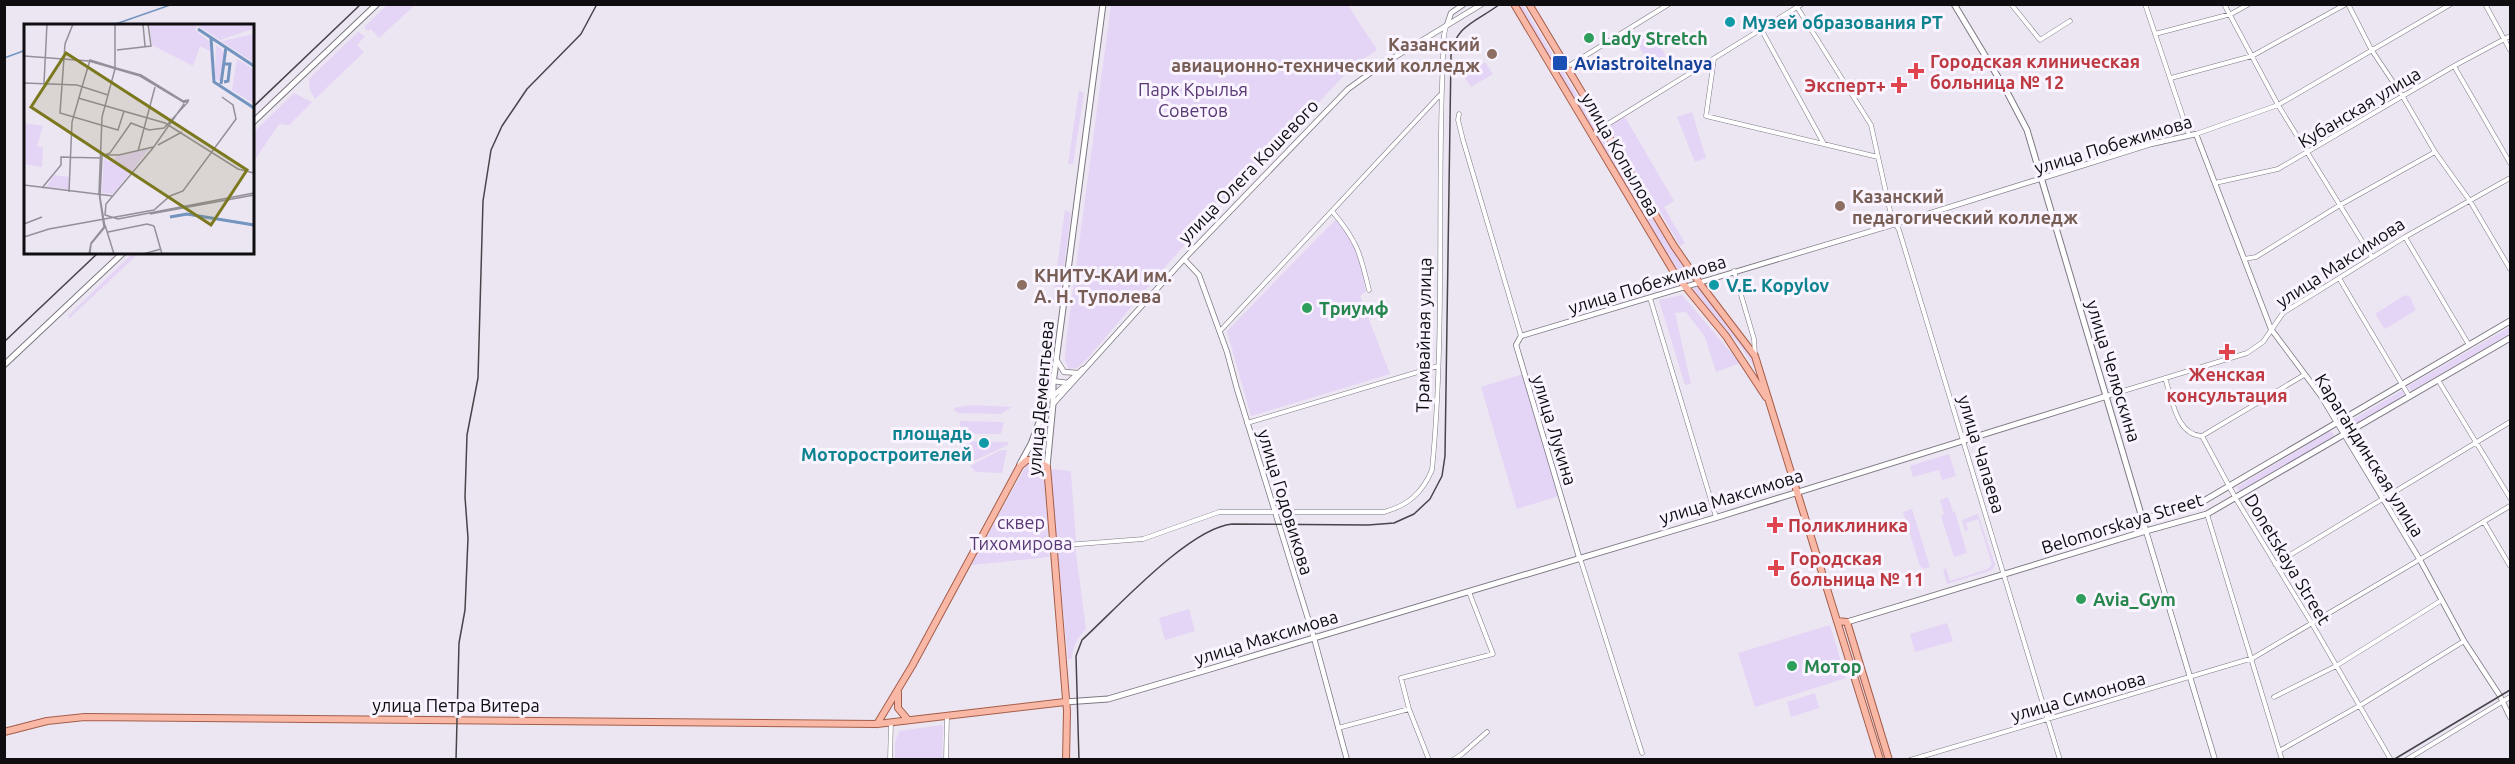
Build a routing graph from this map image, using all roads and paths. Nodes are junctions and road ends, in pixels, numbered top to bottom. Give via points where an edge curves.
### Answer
1 (377, 4) edge
2 (1103, 4) edge
3 (1464, 4) edge
4 (1482, 4) edge
5 (1514, 4) edge
6 (1529, 4) edge
7 (1669, 4) edge
8 (1954, 4) edge
9 (2011, 4) edge
10 (2145, 4) edge
11 (2224, 4) edge
12 (2248, 4) edge
13 (2347, 4) edge
14 (2451, 4) edge
15 (2485, 4) edge
16 (1799, 6) edge
17 (2231, 14) junction
18 (2070, 21) dead end
19 (1447, 25) junction
20 (1761, 29) junction
21 (2156, 34) junction
22 (2511, 36) edge
23 (2505, 39) junction
24 (2371, 50) junction
25 (2511, 50) edge
26 (2252, 56) junction
27 (1714, 59) junction
28 (2454, 66) junction
29 (1565, 68) junction
30 (2171, 78) junction
31 (1440, 95) junction
32 (2403, 97) junction
33 (2278, 105) junction
34 (1460, 114) dead end
35 (254, 121) edge
36 (1602, 128) junction
37 (2196, 134) junction
38 (2188, 135) junction
39 (1824, 144) junction
40 (2435, 152) junction
41 (2309, 153) junction
42 (1878, 157) junction
43 (2511, 163) edge
44 (2511, 178) edge
45 (2042, 179) junction
46 (2215, 183) junction
47 (2470, 201) junction
48 (2340, 205) junction
49 (1332, 211) junction
50 (1896, 224) junction
51 (2405, 237) junction
52 (122, 254) edge
53 (2372, 257) junction
54 (1185, 259) junction
55 (2244, 259) junction
56 (2511, 269) edge
57 (1734, 271) junction
58 (2339, 278) junction
59 (1698, 282) junction
60 (1683, 286) junction
61 (1369, 290) dead end
62 (1650, 298) junction
63 (2511, 321) edge
64 (2271, 329) junction
65 (1220, 331) junction
66 (1521, 336) junction
67 (2511, 338) edge
68 (2469, 346) junction
69 (1755, 356) junction
70 (1056, 360) junction
71 (4, 365) edge
72 (1087, 366) junction
73 (1438, 366) junction
74 (1078, 373) junction
75 (2304, 375) junction
76 (2165, 378) junction
77 (2438, 380) junction
78 (1053, 382) junction
79 (1070, 383) junction
80 (2403, 385) junction
81 (1053, 396) junction
82 (2107, 396) junction
83 (2410, 397) junction
84 (1050, 402) junction
85 (1772, 409) junction
86 (2511, 422) edge
87 (1247, 423) junction
88 (2337, 424) junction
89 (2202, 436) junction
90 (2344, 436) junction
91 (1964, 441) junction
92 (2476, 442) junction
93 (1020, 466) junction
94 (1047, 467) junction
95 (2230, 487) junction
96 (1797, 492) junction
97 (2383, 498) junction
98 (2511, 498) edge
99 (2236, 499) junction
100 (2511, 506) edge
101 (1274, 511) junction
102 (2207, 514) junction
103 (1716, 518) junction
104 (2143, 519) junction
105 (2484, 522) junction
106 (2146, 531) junction
107 (1052, 546) junction
108 (1579, 557) junction
109 (2420, 560) junction
110 (2275, 564) junction
111 (2511, 566) edge
112 (2004, 575) junction
113 (1469, 591) junction
114 (2442, 600) junction
115 (1837, 621) junction
116 (1848, 622) junction
117 (2311, 622) junction
118 (1314, 638) junction
119 (2464, 641) junction
120 (2253, 658) junction
121 (2336, 666) junction
122 (2190, 678) junction
123 (901, 686) junction
124 (2274, 697) dead end
125 (2511, 697) edge
126 (2503, 701) junction
127 (1065, 702) junction
128 (2359, 706) junction
129 (1409, 709) junction
130 (947, 716) junction
131 (2511, 717) edge
132 (2048, 719) junction
133 (909, 720) junction
134 (891, 722) junction
135 (877, 724) junction
136 (1338, 728) junction
137 (4, 732) edge
138 (1487, 732) dead end
139 (2279, 751) junction
140 (1642, 753) dead end
141 (890, 759) edge
142 (946, 759) edge
143 (1066, 759) edge
144 (1347, 759) edge
145 (1429, 759) edge
146 (1453, 759) edge
147 (1879, 759) edge
148 (1889, 759) edge
149 (1910, 759) edge
150 (2060, 759) edge
151 (2215, 759) edge
152 (2282, 759) edge
153 (2391, 759) edge
154 (2406, 759) edge

1 - 35 main road
2 - 70 main road, улица Дементьева
3 - 19 street via 1451,13
4 - 19 street, улица Олега Кошевого
5 - 60 main road, улица Копылова
6 - 29 main road, улица Копылова
7 - 29 street
8 - 45 main road, улица Челюскина via 2019,113
9 - 18 street via 2040,40
10 - 21 street
11 - 17 street
12 - 17 street
13 - 24 street
13 - 26 street
14 - 24 street, улица Побежимова
15 - 23 street
16 - 20 street
16 - 42 street, улица Чапаева via 1870,125
17 - 21 street
17 - 26 street
19 - 31 street, Трамвайная улица
19 - 54 street, улица Олега Кошевого via 1348,89
20 - 27 street
20 - 39 street
21 - 30 street
22 - 23 street, Кубанская улица
23 - 25 street
23 - 28 street, Кубанская улица
24 - 32 street
24 - 33 street, улица Побежимова
26 - 30 street
26 - 33 street
27 - 36 street
27 - 39 street via 1706,116
28 - 32 street, Кубанская улица
28 - 43 street
29 - 36 main road, улица Копылова
30 - 38 street
31 - 49 street
31 - 73 street, Трамвайная улица
32 - 40 street
32 - 41 street, Кубанская улица
33 - 37 street, улица Побежимова
33 - 41 street
34 - 66 street, улица Лукина via 1463,140
36 - 59 main road, улица Копылова
37 - 38 street, улица Побежимова
37 - 46 street, Карагандинская улица
38 - 45 street, улица Побежимова
39 - 42 street
40 - 47 street
40 - 48 street
41 - 46 street, Кубанская улица via 2278,170
41 - 48 street
42 - 50 street, улица Чапаева
44 - 47 street, улица Максимова
45 - 50 street, улица Побежимова
45 - 82 main road, улица Челюскина
46 - 55 street, Карагандинская улица
47 - 51 street, улица Максимова
47 - 56 street
48 - 53 street
48 - 55 street via 2256,256
49 - 61 street via 1360,251
49 - 65 street
50 - 57 street, улица Побежимова
50 - 91 street, улица Чапаева
51 - 53 street, улица Максимова
51 - 68 street
52 - 71 main road
53 - 58 street, улица Максимова
54 - 65 street, улица Годовикова via 1199,275
54 - 72 street, улица Олега Кошевого
55 - 64 street, Карагандинская улица
57 - 59 street, улица Побежимова
57 - 69 street via 1754,339
58 - 64 street, улица Максимова via 2283,313
58 - 80 street
59 - 60 street, улица Побежимова
59 - 69 main road, улица Копылова
60 - 62 street, улица Побежимова
60 - 85 main road, улица Копылова via 1739,354
62 - 66 street, улица Побежимова
62 - 103 street
63 - 68 main road, Belomorskaya Street
64 - 75 street, Карагандинская улица
64 - 76 street, улица Максимова via 2264,342 2247,353
65 - 87 street, улица Годовикова
66 - 108 street, улица Лукина via 1516,345
67 - 77 main road, Belomorskaya Street
68 - 80 main road, Belomorskaya Street
69 - 85 main road, улица Копылова
70 - 74 street via 1064,372
70 - 78 main road, улица Дементьева
72 - 74 street, улица Олега Кошевого
72 - 79 street, улица Олега Кошевого
73 - 87 street
73 - 101 street, Трамвайная улица via 1432,470 1414,498 1384,512
74 - 79 street, улица Олега Кошевого
75 - 88 street, Карагандинская улица
75 - 89 street
76 - 82 street, улица Максимова
76 - 89 street, Donetskaya Street via 2182,427 2192,436
77 - 83 main road, Belomorskaya Street
77 - 92 street
78 - 79 street
78 - 81 main road, улица Дементьева
78 - 84 main road
79 - 81 street, улица Олега Кошевого
79 - 84 street, улица Олега Кошевого
80 - 83 street
80 - 88 main road, Belomorskaya Street
81 - 84 main road, улица Олега Кошевого
82 - 91 main road, улица Максимова
82 - 104 main road, улица Челюскина
83 - 90 main road, Belomorskaya Street
84 - 93 main road
84 - 94 main road, улица Дементьева
85 - 96 main road
86 - 92 street
87 - 101 street, улица Годовикова
88 - 90 street, Карагандинская улица
88 - 95 main road, Belomorskaya Street
89 - 95 street, Donetskaya Street
90 - 97 street, Карагандинская улица
90 - 99 main road, Belomorskaya Street
91 - 96 main road, улица Максимова
91 - 112 street, улица Чапаева
92 - 97 street
92 - 98 street
93 - 94 main road via 1032,459
93 - 123 main road
94 - 107 main road, улица Дементьева
95 - 99 street, Donetskaya Street
95 - 104 main road, Belomorskaya Street via 2202,502
96 - 103 main road, улица Максимова
96 - 115 main road
97 - 109 street, Карагандинская улица
97 - 110 street
99 - 102 main road, Belomorskaya Street
99 - 110 street, Donetskaya Street
100 - 105 street, улица Симонова
101 - 107 street, Трамвайная улица via 1219,512 1138,540
101 - 118 street, улица Годовикова
102 - 106 main road, Belomorskaya Street
102 - 120 street
103 - 108 main road, улица Максимова
104 - 106 main road, улица Челюскина
105 - 109 street, улица Симонова
105 - 111 street
106 - 112 main road, Belomorskaya Street
106 - 122 street, улица Челюскина
107 - 127 main road, улица Дементьева
108 - 113 main road, улица Максимова
108 - 140 street, улица Лукина
109 - 114 street, Карагандинская улица
109 - 117 street, улица Симонова
110 - 117 street, Donetskaya Street
112 - 116 main road, Belomorskaya Street
112 - 132 street, улица Чапаева
113 - 118 main road, улица Максимова
113 - 129 street via 1493,654 1401,678
114 - 119 street, Карагандинская улица
114 - 121 street
115 - 116 main road
115 - 147 main road
116 - 148 main road
117 - 120 street, улица Симонова
117 - 121 street, Donetskaya Street
118 - 127 main road, улица Максимова via 1108,699
118 - 136 street, улица Годовикова
119 - 126 street, Карагандинская улица
119 - 128 street
120 - 122 street, улица Симонова
120 - 139 street
121 - 124 street
121 - 128 street, Donetskaya Street
122 - 132 street, улица Симонова
122 - 151 street, улица Челюскина
123 - 133 main road via 897,704
123 - 135 main road
125 - 126 street
126 - 131 street, Карагандинская улица
126 - 154 street
127 - 130 main road, улица Максимова
127 - 143 main road, улица Дементьева
128 - 139 street
128 - 153 street, Donetskaya Street
129 - 136 street
129 - 145 street
130 - 133 main road, улица Максимова
130 - 142 street
132 - 149 street, улица Симонова
132 - 150 street, улица Чапаева
133 - 134 main road, улица Петра Витера
134 - 135 main road, улица Петра Витера
134 - 141 street
135 - 137 main road, улица Петра Витера via 85,717
136 - 144 street, улица Годовикова
138 - 146 street
139 - 152 street

